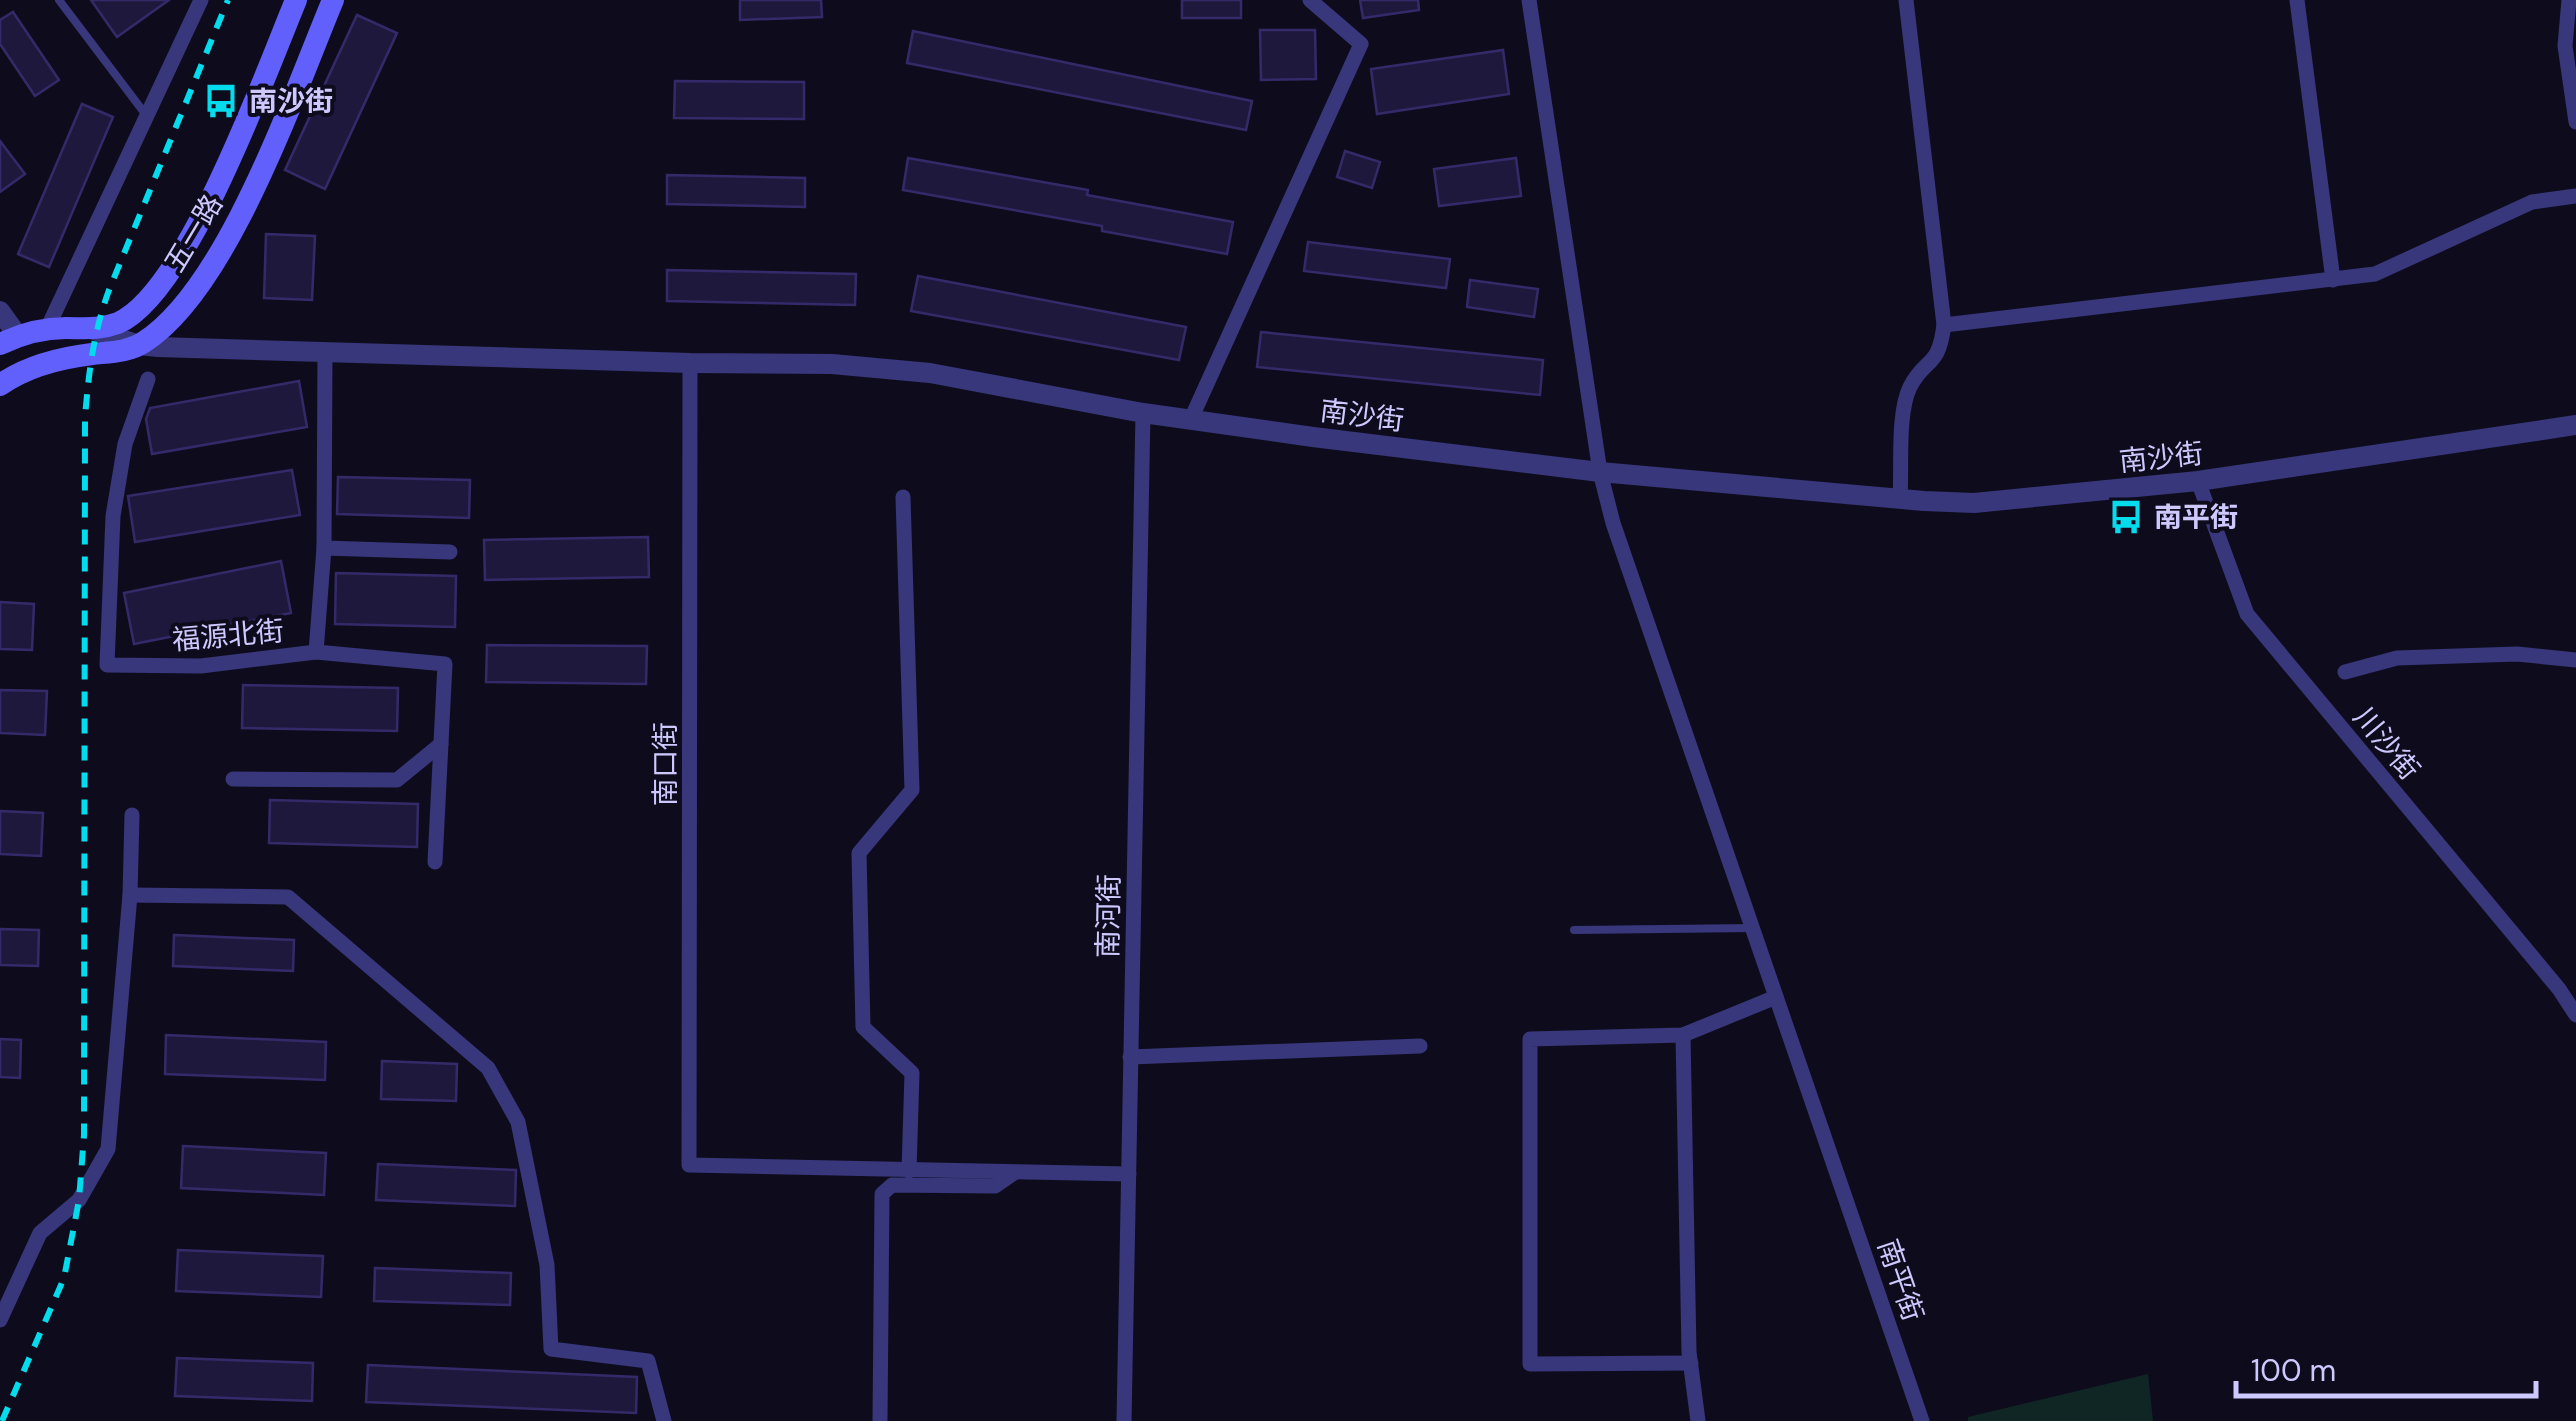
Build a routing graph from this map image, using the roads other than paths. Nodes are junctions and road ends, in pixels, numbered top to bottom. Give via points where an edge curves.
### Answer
1 (59, 0) edge
2 (202, 0) edge
3 (296, 0) edge
4 (333, 0) edge
5 (1310, 0) edge
6 (1529, 0) edge
7 (1906, 0) edge
8 (2297, 0) edge
9 (2570, 0) edge
10 (146, 115) junction
11 (2576, 122) edge
12 (2576, 196) edge
13 (2334, 280) junction
14 (0, 311) edge
15 (1944, 326) junction
16 (47, 329) junction
17 (94, 330) junction
18 (9, 340) edge
19 (140, 346) junction
20 (325, 352) junction
21 (690, 363) junction
22 (148, 380) dead end
23 (0, 385) edge
24 (1143, 413) junction
25 (1191, 419) junction
26 (2576, 425) edge
27 (1600, 472) junction
28 (2198, 481) junction
29 (903, 498) dead end
30 (1900, 500) junction
31 (324, 548) junction
32 (450, 552) dead end
33 (316, 652) junction
34 (2576, 660) edge
35 (2346, 672) dead end
36 (441, 744) junction
37 (233, 779) dead end
38 (132, 815) dead end
39 (435, 862) dead end
40 (130, 895) junction
41 (1752, 928) junction
42 (1574, 930) dead end
43 (2559, 989) junction
44 (2576, 994) edge
45 (1776, 997) junction
46 (2576, 1015) edge
47 (1684, 1035) junction
48 (1420, 1046) dead end
49 (1130, 1057) junction
50 (909, 1171) junction
51 (1015, 1173) junction
52 (1128, 1174) junction
53 (0, 1320) edge
54 (1690, 1363) junction
55 (664, 1421) edge
56 (880, 1421) edge
57 (1124, 1421) edge
58 (1698, 1421) edge
59 (1922, 1421) edge

1 - 10 lane
2 - 10 street
3 - 17 main road, 五一路 via 179,256 143,306
4 - 19 main road, 五一路 via 236,222 181,308
5 - 25 street via 1361,44
6 - 27 street, 南平街
7 - 15 street
8 - 13 street
9 - 11 street via 2566,46
10 - 16 street
12 - 13 street via 2532,202 2375,274
13 - 15 street
14 - 18 street
15 - 30 street via 1940,354 1911,386 1904,410
16 - 17 main road, 五一路
16 - 18 main road, 五一路
17 - 19 street, 南沙街
19 - 20 street, 南沙街
19 - 23 main road via 52,361
20 - 21 street, 南沙街
20 - 31 street
21 - 24 street, 南沙街 via 930,373
21 - 50 street, 南口街 via 689,1165
22 - 33 street, 福源北街 via 125,444 114,516 107,665 201,666
24 - 25 street, 南沙街
24 - 49 street, 南河街
25 - 27 street, 南沙街
26 - 28 street, 南沙街
27 - 30 street, 南沙街
27 - 41 street, 南平街
28 - 30 street, 南沙街 via 1974,503
28 - 43 street, 川沙街 via 2247,614
29 - 50 street via 912,790 860,853 863,1027 912,1073
31 - 32 street
31 - 33 street
33 - 36 street, 福源北街 via 445,664
34 - 35 street via 2517,654 2397,658
36 - 37 street via 397,780
36 - 39 street, 福源北街
38 - 40 street
40 - 53 street via 108,1149 79,1200 40,1233
40 - 55 street via 288,897 488,1068 518,1122 547,1265 551,1349 648,1360
41 - 42 lane
41 - 45 street, 南平街
43 - 44 street
43 - 46 street, 川沙街
45 - 47 street
45 - 59 street, 南平街
47 - 54 street
47 - 54 street via 1530,1039 1530,1364
48 - 49 street
49 - 52 street, 南河街
50 - 51 street
51 - 52 street
51 - 56 street via 995,1186 892,1186 882,1194
52 - 57 street, 南河街
54 - 58 street

